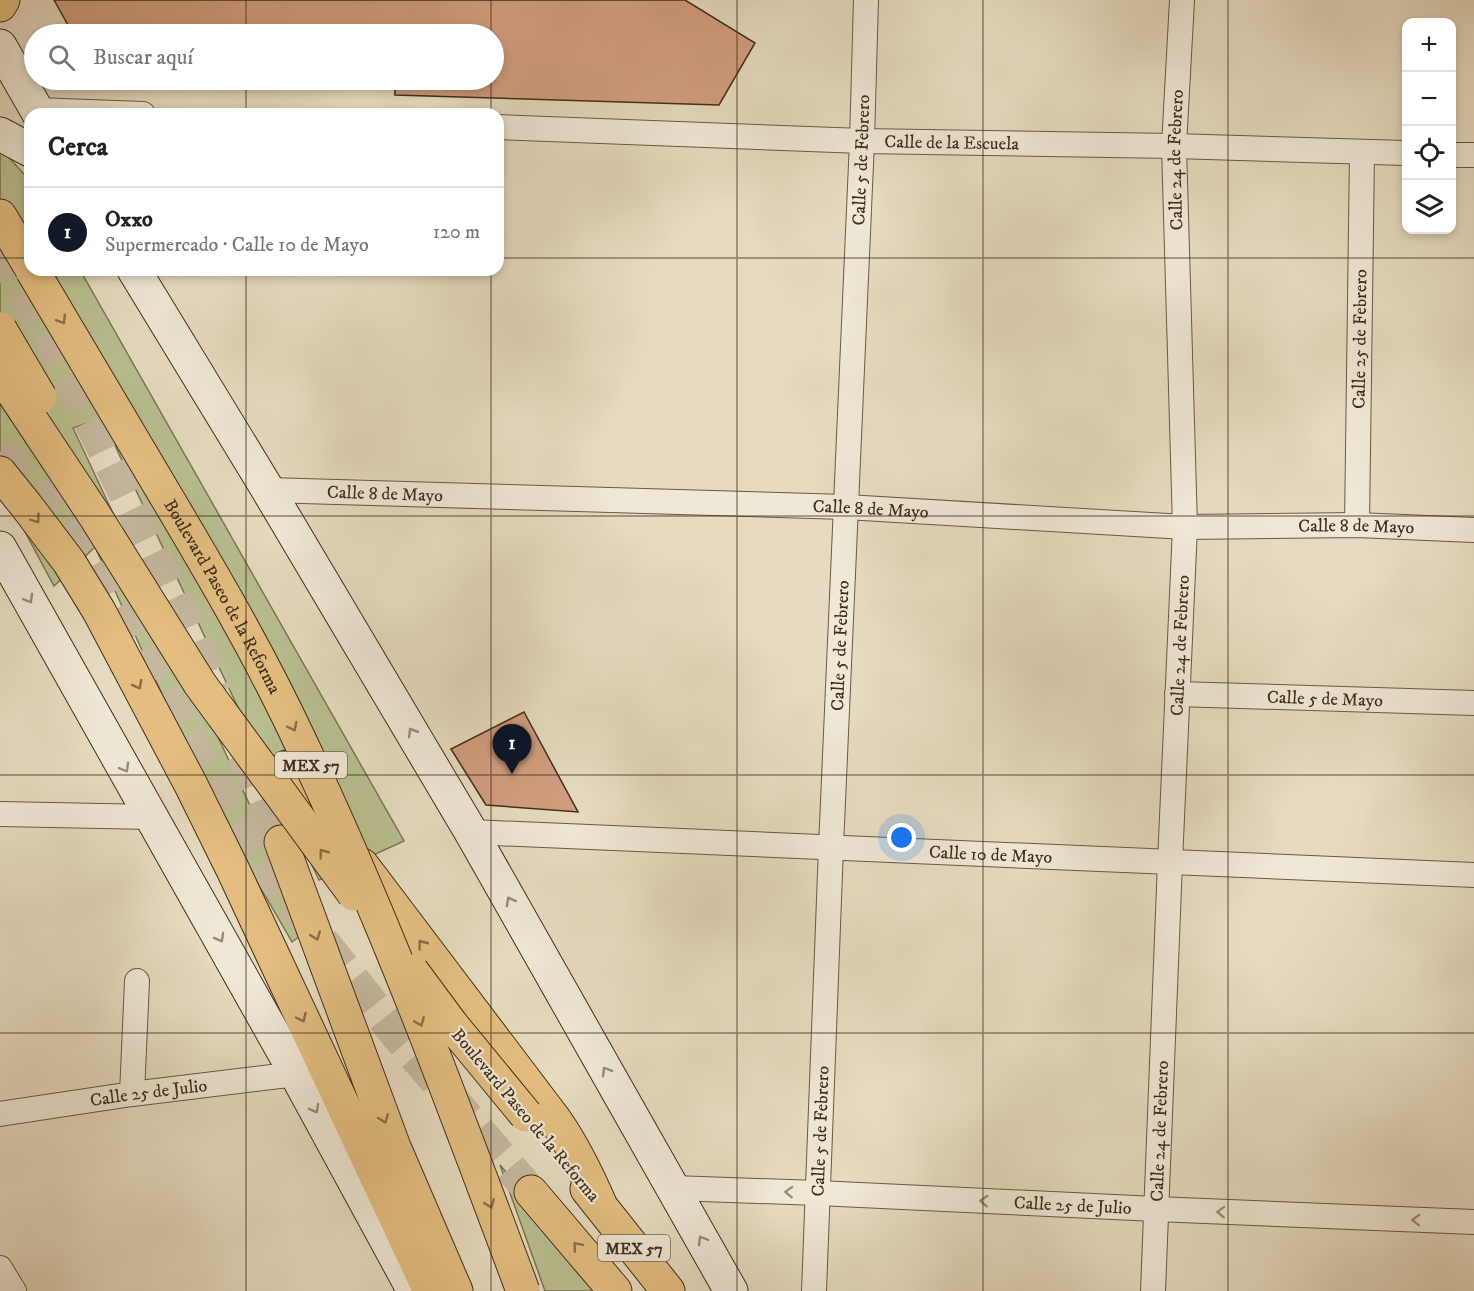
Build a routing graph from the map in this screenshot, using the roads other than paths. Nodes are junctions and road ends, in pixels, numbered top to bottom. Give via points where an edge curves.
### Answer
1 (3, 0) edge
2 (866, 0) edge
3 (1182, 0) edge
4 (0, 5) edge
5 (0, 46) edge
6 (24, 88) edge
7 (25, 90) edge
8 (36, 108) edge
9 (504, 127) edge
10 (0, 134) edge
11 (862, 141) junction
12 (1174, 146) junction
13 (24, 147) edge
14 (1362, 152) junction
15 (1402, 153) edge
16 (1456, 155) edge
17 (1474, 155) edge
18 (0, 216) edge
19 (24, 256) edge
20 (36, 276) edge
21 (138, 276) edge
22 (0, 329) edge
23 (0, 374) edge
24 (0, 473) edge
25 (268, 490) junction
26 (846, 507) junction
27 (1357, 525) junction
28 (1185, 527) junction
29 (1474, 530) edge
30 (0, 548) edge
31 (1178, 694) junction
32 (1474, 704) edge
33 (0, 814) edge
34 (153, 817) junction
35 (471, 832) junction
36 (281, 842) tunnel mouth
37 (831, 847) junction
38 (1170, 862) junction
39 (1474, 876) edge
40 (136, 981) dead end
41 (296, 1074) junction
42 (132, 1094) junction
43 (0, 1114) edge
44 (673, 1188) junction
45 (531, 1192) tunnel mouth
46 (818, 1193) junction
47 (600, 1204) junction
48 (1156, 1209) junction
49 (1474, 1222) edge
50 (0, 1268) edge
51 (14, 1291) edge
52 (414, 1291) edge
53 (430, 1291) edge
54 (456, 1291) edge
55 (523, 1291) edge
56 (615, 1291) edge
57 (668, 1291) edge
58 (731, 1291) edge
59 (814, 1291) edge
60 (1153, 1291) edge

1 - 4 highway
2 - 11 street, Calle 5 de Febrero
3 - 12 street, Calle 24 de Febrero
5 - 6 main road
7 - 8 main road
9 - 11 street, Calle de la Escuela
10 - 13 main road
11 - 12 street, Calle de la Escuela
11 - 26 street, Calle 5 de Febrero
12 - 14 street, Calle de la Escuela
12 - 28 street, Calle 24 de Febrero
14 - 15 street, Calle de la Escuela
14 - 27 street, Calle 25 de Febrero
16 - 17 street
18 - 19 highway
20 -> 55 highway, Boulevard Paseo de la Reforma / MEX 57, bridge via 216,580 300,741 378,917
21 - 25 main road
47 -> 22 highway, bridge via 571,1143 521,1074 181,627
47 -> 23 highway, Boulevard Paseo de la Reforma / MEX 57, bridge via 445,1016 320,850 200,684
24 -> 53 highway via 69,562 190,785
25 - 26 street, Calle 8 de Mayo
35 -> 25 main road
26 - 28 street, Calle 8 de Mayo
26 - 37 street, Calle 5 de Febrero
27 - 28 street, Calle 8 de Mayo
27 - 29 street, Calle 8 de Mayo
28 - 31 street, Calle 24 de Febrero
30 -> 34 main road
31 - 32 street, Calle 5 de Mayo
31 - 38 street, Calle 24 de Febrero
33 - 34 street
34 -> 41 main road
35 - 37 street, Calle 10 de Mayo
44 -> 35 main road
36 -> 54 highway via 394,1147
37 - 38 street, Calle 10 de Mayo
37 - 46 street, Calle 5 de Febrero
38 - 39 street, Calle 10 de Mayo
38 - 48 street, Calle 24 de Febrero
40 - 42 street
41 - 42 street, Calle 25 de Julio
41 -> 52 main road
42 - 43 street, Calle 25 de Julio
46 -> 44 street, Calle 25 de Julio
58 -> 44 main road
56 -> 45 highway
48 -> 46 street, Calle 25 de Julio
46 - 59 street, Calle 5 de Febrero
47 - 57 highway, Boulevard Paseo de la Reforma / MEX 57
49 -> 48 street, Calle 25 de Julio
48 - 60 street, Calle 24 de Febrero
50 - 51 street

